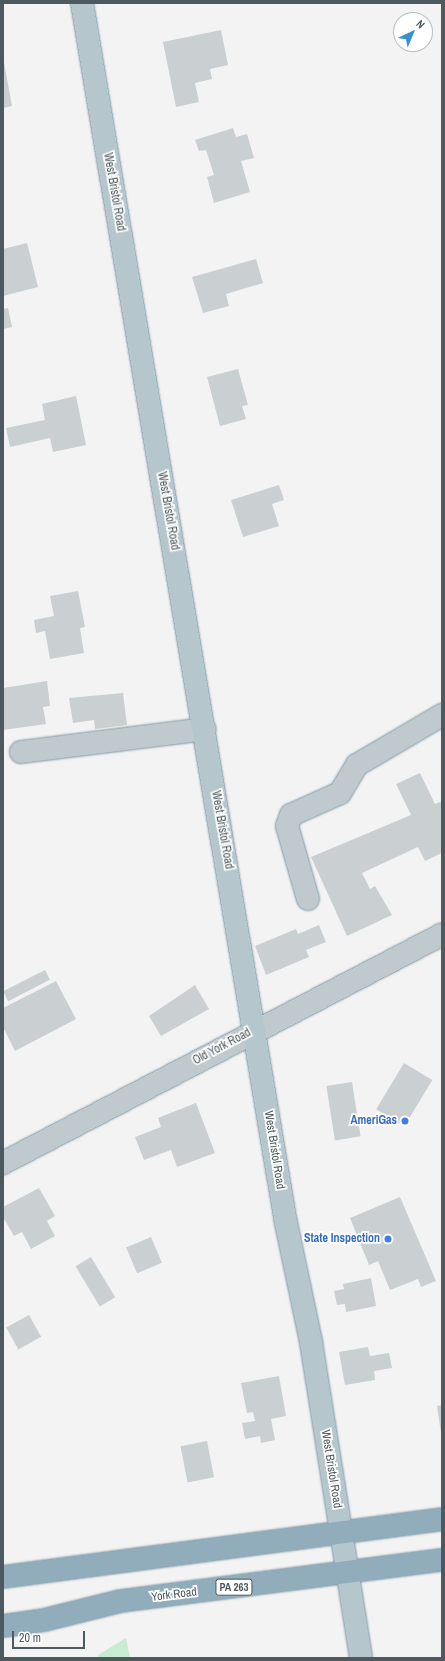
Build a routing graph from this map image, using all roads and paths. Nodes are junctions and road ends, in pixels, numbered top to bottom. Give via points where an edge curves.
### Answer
1 (82, 3) edge
2 (442, 715) edge
3 (205, 729) junction
4 (21, 752) dead end
5 (308, 899) dead end
6 (442, 934) edge
7 (255, 1030) junction
8 (3, 1163) edge
9 (442, 1519) edge
10 (342, 1532) junction
11 (442, 1560) edge
12 (348, 1574) junction
13 (3, 1577) edge
14 (3, 1626) edge
15 (360, 1658) edge

1 - 3 main road, West Bristol Road
2 - 5 street via 357,765 340,793 291,815 287,826
3 - 4 street
3 - 7 main road, West Bristol Road
6 - 7 street, Old York Road
7 - 8 street, Old York Road
7 - 10 main road, West Bristol Road
9 - 10 highway
10 - 12 main road, West Bristol Road
10 - 13 highway
11 - 12 highway, York Road / PA 263
12 - 14 highway, York Road / PA 263 via 121,1601 44,1620
12 - 15 main road, West Bristol Road

